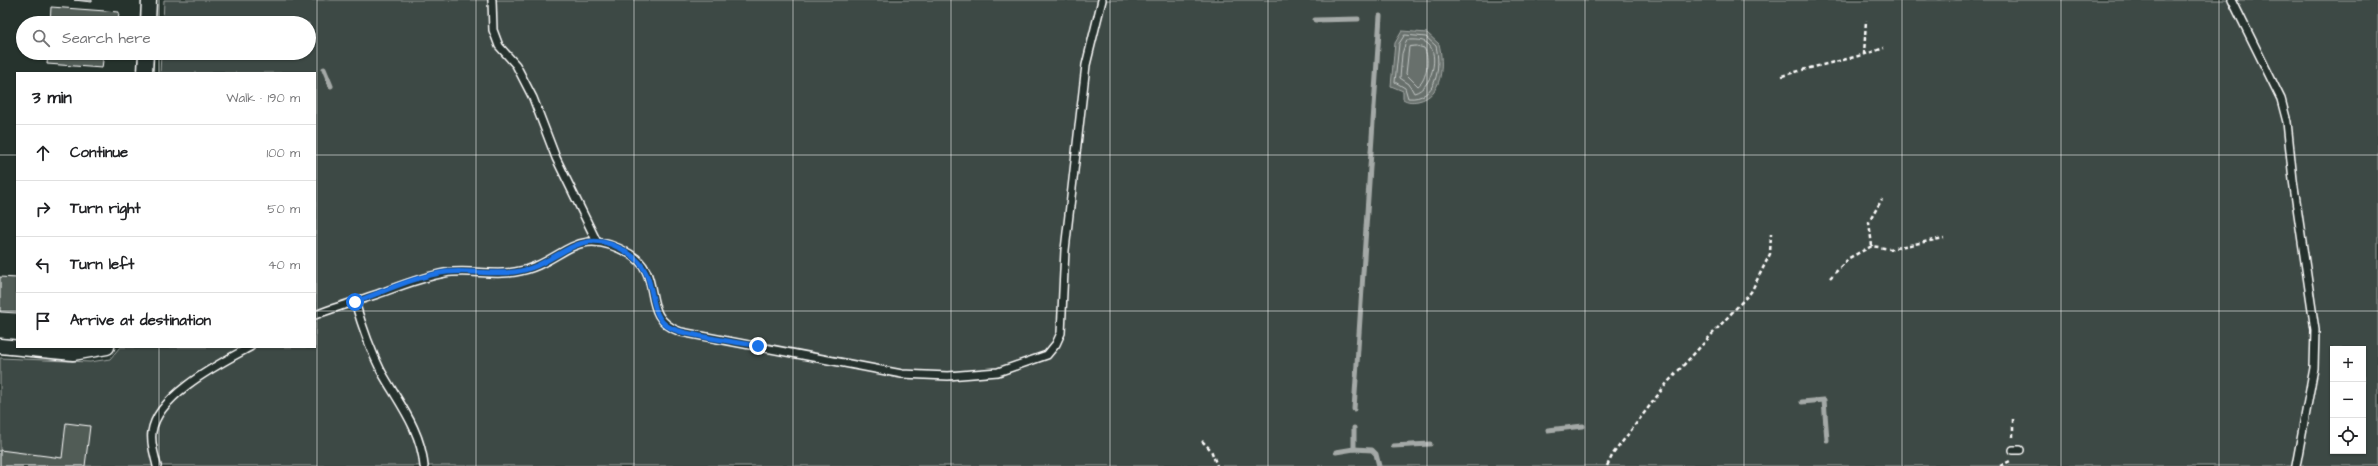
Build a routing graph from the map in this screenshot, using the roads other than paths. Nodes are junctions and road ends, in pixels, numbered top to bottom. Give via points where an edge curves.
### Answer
1 (148, 0) edge
2 (492, 0) edge
3 (1102, 0) edge
4 (2232, 0) edge
5 (148, 16) edge
6 (146, 60) edge
7 (145, 72) edge
8 (596, 240) junction
9 (355, 302) junction
10 (316, 315) edge
11 (0, 346) edge
12 (16, 348) edge
13 (21, 348) edge
14 (101, 348) edge
15 (248, 348) edge
16 (157, 466) edge
17 (424, 466) edge
18 (2296, 466) edge

1 - 5 street
2 - 8 lane via 493,30 499,46 516,65 533,98 556,158
3 - 8 lane via 1086,65 1065,250 1061,333 1047,355 998,372 929,376 855,366 681,332 669,328 658,316 647,271 641,264 632,255 616,246
4 - 18 lane via 2281,99 2287,122 2292,180 2315,330 2314,368
6 - 7 street
8 - 9 lane via 577,243 540,264 521,271 446,272
9 - 10 lane
9 - 17 lane via 381,370 410,418 419,440
11 - 12 street
13 - 14 street via 73,353
15 - 16 lane via 194,381 162,410 152,433

